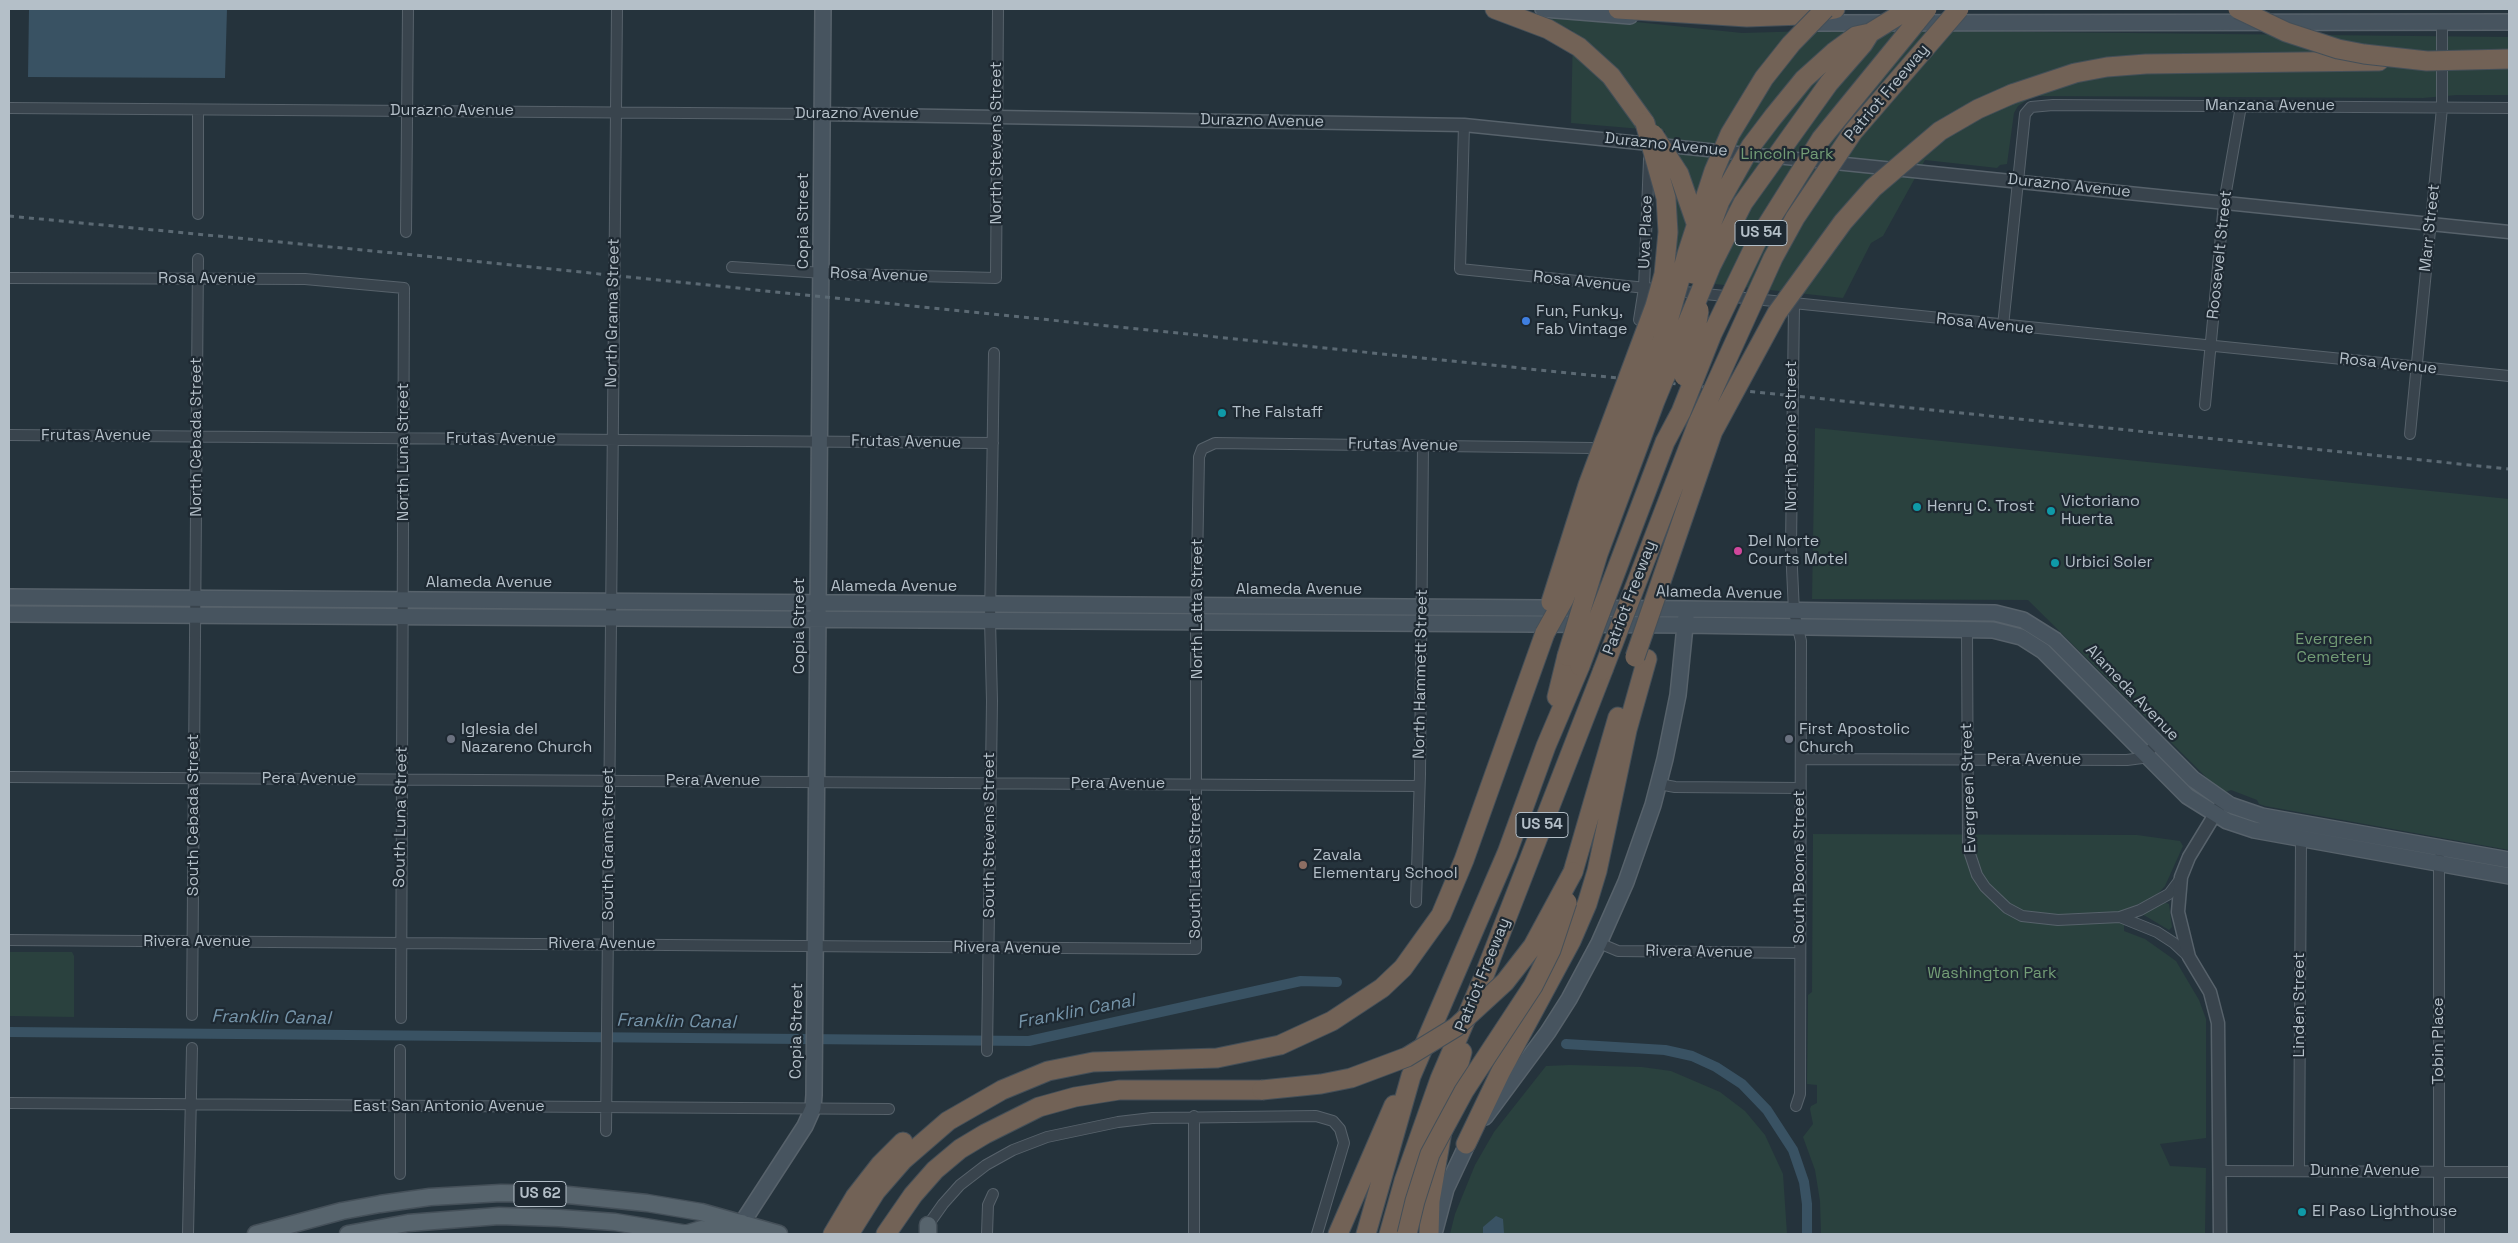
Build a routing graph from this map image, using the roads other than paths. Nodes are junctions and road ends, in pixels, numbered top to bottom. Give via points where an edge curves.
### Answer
1 (408, 9) edge
2 (617, 9) edge
3 (823, 9) edge
4 (998, 9) edge
5 (1495, 9) edge
6 (1543, 9) edge
7 (1618, 9) edge
8 (1825, 9) edge
9 (1835, 9) edge
10 (1908, 9) edge
11 (1920, 9) edge
12 (1927, 9) edge
13 (1959, 9) edge
14 (2238, 9) edge
15 (2442, 22) junction
16 (2509, 22) edge
17 (1870, 33) junction
18 (1896, 47) junction
19 (2509, 59) edge
20 (2427, 61) junction
21 (2241, 106) junction
22 (9, 108) edge
23 (2442, 108) junction
24 (2509, 108) edge
25 (198, 110) junction
26 (407, 111) junction
27 (615, 112) junction
28 (822, 114) junction
29 (998, 115) junction
30 (1645, 123) junction
31 (1464, 125) junction
32 (1650, 144) junction
33 (2018, 181) junction
34 (2224, 203) junction
35 (198, 214) dead end
36 (2431, 224) junction
37 (406, 232) dead end
38 (2509, 232) edge
39 (198, 259) dead end
40 (732, 267) dead end
41 (821, 273) junction
42 (9, 278) edge
43 (996, 278) joint
44 (197, 279) junction
45 (404, 288) joint
46 (1644, 288) junction
47 (1794, 304) junction
48 (1752, 306) junction
49 (1639, 320) dead end
50 (2003, 326) junction
51 (1663, 339) junction
52 (1760, 344) junction
53 (2210, 347) junction
54 (994, 353) dead end
55 (2416, 367) junction
56 (2509, 376) edge
57 (2205, 405) dead end
58 (1712, 433) junction
59 (2410, 434) dead end
60 (9, 435) edge
61 (197, 437) junction
62 (404, 438) junction
63 (612, 440) junction
64 (819, 441) junction
65 (1665, 442) junction
66 (993, 443) junction
67 (1215, 443) joint
68 (1423, 445) junction
69 (1592, 448) dead end
70 (9, 597) edge
71 (195, 599) junction
72 (403, 600) junction
73 (611, 602) junction
74 (1686, 609) junction
75 (818, 611) junction
76 (990, 612) junction
77 (1794, 612) junction
78 (9, 614) edge
79 (1196, 614) junction
80 (195, 615) junction
81 (403, 616) junction
82 (1421, 616) junction
83 (611, 618) junction
84 (1686, 624) junction
85 (1799, 627) junction
86 (1967, 629) junction
87 (1545, 632) junction
88 (1641, 658) junction
89 (1573, 661) junction
90 (2157, 743) junction
91 (2146, 755) junction
92 (1801, 759) junction
93 (1967, 760) junction
94 (9, 776) edge
95 (194, 778) junction
96 (402, 779) junction
97 (610, 781) junction
98 (817, 782) junction
99 (991, 783) junction
100 (1659, 784) junction
101 (1197, 785) junction
102 (1418, 786) junction
103 (1800, 788) junction
104 (2223, 802) junction
105 (2214, 815) junction
106 (2301, 840) junction
107 (2439, 847) junction
108 (2509, 860) edge
109 (2439, 864) junction
110 (1573, 872) junction
111 (2509, 876) edge
112 (2181, 877) junction
113 (1416, 902) dead end
114 (2120, 917) junction
115 (9, 940) edge
116 (192, 942) junction
117 (400, 943) junction
118 (1599, 943) junction
119 (608, 944) junction
120 (816, 946) junction
121 (990, 948) junction
122 (1196, 949) joint
123 (1800, 953) junction
124 (2189, 957) junction
125 (1482, 981) junction
126 (192, 1015) dead end
127 (401, 1018) dead end
128 (192, 1048) dead end
129 (400, 1050) dead end
130 (987, 1051) dead end
131 (1411, 1076) junction
132 (1021, 1082) junction
133 (9, 1103) edge
134 (192, 1105) junction
135 (400, 1106) junction
136 (1796, 1106) dead end
137 (607, 1108) junction
138 (813, 1108) junction
139 (889, 1109) dead end
140 (1194, 1116) junction
141 (606, 1131) dead end
142 (1466, 1144) junction
143 (2220, 1171) junction
144 (2299, 1171) junction
145 (2440, 1172) junction
146 (2509, 1172) edge
147 (400, 1174) dead end
148 (993, 1194) dead end
149 (742, 1223) junction
150 (927, 1231) edge
151 (188, 1234) edge
152 (256, 1234) edge
153 (348, 1234) edge
154 (686, 1234) edge
155 (779, 1234) edge
156 (833, 1234) edge
157 (848, 1234) edge
158 (886, 1234) edge
159 (987, 1234) edge
160 (1194, 1234) edge
161 (1317, 1234) edge
162 (1338, 1234) edge
163 (1366, 1234) edge
164 (1389, 1234) edge
165 (1407, 1234) edge
166 (1429, 1234) edge
167 (1434, 1234) edge
168 (2220, 1234) edge
169 (2439, 1234) edge

1 - 26 street
2 - 27 street, North Grama Street
3 - 28 main road, Copia Street
4 - 29 street, North Stevens Street
5 - 30 highway via 1548,29 1579,47 1611,76
6 - 15 main road via 1742,22
7 - 9 highway via 1747,17 1802,15
8 - 51 highway, bridge via 1764,78 1730,134 1693,235
10 - 17 highway, bridge
11 - 18 highway, bridge
12 - 18 highway, Patriot Freeway / US 54, bridge
13 - 48 highway, Patriot Freeway / US 54, bridge via 1854,132 1818,182 1773,258
14 - 20 highway, bridge via 2286,32 2338,49
15 - 16 main road
15 - 23 street, Marr Street
17 - 51 highway, bridge via 1856,36 1804,79 1751,146 1720,202 1679,309
17 - 89 highway, bridge via 1829,83 1743,203 1710,266 1598,554
18 - 65 highway, Patriot Freeway / US 54, bridge via 1821,139 1756,241
19 - 20 highway, bridge
20 - 52 highway, bridge via 2107,67 2066,76 2012,94 1940,131 1873,188 1806,270
21 - 23 street, Manzana Avenue
21 - 33 street, Manzana Avenue via 2031,107 2026,114
21 - 34 street, Roosevelt Street
22 - 25 street, Durazno Avenue
23 - 24 street, Manzana Avenue
23 - 36 street, Marr Street
25 - 26 street, Durazno Avenue
25 - 35 street
26 - 27 street, Durazno Avenue
26 - 37 street
27 - 28 street, Durazno Avenue
27 - 63 street, North Grama Street
28 - 29 street, Durazno Avenue
28 - 41 main road, Copia Street
29 - 31 street, Durazno Avenue
29 - 43 street, North Stevens Street
30 - 65 highway, bridge via 1679,174 1699,234 1700,304 1695,336
30 - 87 highway, bridge via 1666,198 1668,232 1664,274 1588,485 1552,596
31 - 32 street, Durazno Avenue
31 - 46 street, Rosa Avenue via 1460,269
32 - 33 street, Durazno Avenue
32 - 46 street, Uva Place
33 - 34 street, Durazno Avenue
33 - 50 street
34 - 36 street, Durazno Avenue
34 - 53 street, Roosevelt Street
36 - 38 street, Durazno Avenue
36 - 55 street, Marr Street
39 - 44 street, North Cebada Street
40 - 41 street, Rosa Avenue
41 - 43 street, Rosa Avenue
41 - 64 main road, Copia Street
42 - 44 street, Rosa Avenue
44 - 45 street, Rosa Avenue via 305,279
44 - 61 street, North Cebada Street
45 - 62 street, North Luna Street
46 - 47 street, Rosa Avenue
46 - 49 street, Uva Place
47 - 50 street, Rosa Avenue
47 - 77 street, North Boone Street via 1791,547
48 - 58 highway, bridge via 1745,339
48 - 125 highway, Patriot Freeway / US 54, bridge via 1698,423
50 - 53 street, Rosa Avenue
51 - 87 highway, bridge via 1564,599
52 - 58 highway, bridge
52 - 88 highway, bridge via 1754,367 1736,404
53 - 55 street, Rosa Avenue
53 - 57 street, Roosevelt Street
54 - 66 street
55 - 56 street, Rosa Avenue
55 - 59 street, Marr Street
58 - 88 highway, bridge
60 - 61 street, Frutas Avenue
61 - 62 street, Frutas Avenue
61 - 71 street, North Cebada Street
62 - 63 street, Frutas Avenue
62 - 72 street, North Luna Street
63 - 64 street, Frutas Avenue
63 - 73 street, North Grama Street
64 - 66 street, Frutas Avenue
64 - 75 main road, Copia Street
65 - 89 highway, Patriot Freeway / US 54, bridge
66 - 76 street
67 - 68 street, Frutas Avenue
67 - 79 street, North Latta Street via 1202,449 1199,457
68 - 69 street, Frutas Avenue
68 - 82 street, North Hammett Street
70 - 71 main road, Alameda Avenue
71 - 72 main road, Alameda Avenue
71 - 80 street, North Cebada Street
72 - 73 main road, Alameda Avenue
72 - 81 street, North Luna Street
73 - 75 main road, Alameda Avenue
73 - 83 street, North Grama Street
74 - 77 main road, Alameda Avenue
74 - 82 main road, Alameda Avenue
74 - 84 main road
75 - 76 main road, Alameda Avenue
75 - 83 main road, Alameda Avenue
75 - 98 main road, Copia Street
76 - 79 main road, Alameda Avenue
76 - 99 street, South Stevens Street
77 - 85 street, North Boone Street
77 - 90 main road, Alameda Avenue via 1986,613 2023,620 2055,640
78 - 80 main road, Alameda Avenue
79 - 82 main road, Alameda Avenue
79 - 101 street, North Latta Street
80 - 81 main road, Alameda Avenue
80 - 95 street, South Cebada Street
81 - 83 main road, Alameda Avenue
81 - 96 street, South Luna Street
82 - 84 main road, Alameda Avenue
82 - 102 street, North Hammett Street
83 - 97 street, South Grama Street
84 - 85 main road, Alameda Avenue
84 - 100 main road via 1678,695
85 - 86 main road, Alameda Avenue
85 - 92 street, South Boone Street
86 - 91 main road, Alameda Avenue via 2012,634 2037,646
86 - 93 street, Evergreen Street
87 - 132 highway via 1464,860 1441,915 1403,968 1382,988 1309,1033 1272,1047 1217,1058 1093,1062 1048,1071
88 - 110 highway
88 - 142 highway via 1597,871 1587,904
89 - 131 highway, Patriot Freeway / US 54 via 1507,853
90 - 91 street
90 - 104 main road, Alameda Avenue via 2193,779
91 - 93 street, Pera Avenue via 2127,760
91 - 105 main road, Alameda Avenue via 2187,796
92 - 93 street, Pera Avenue
92 - 103 street, South Boone Street
93 - 114 street, Evergreen Street via 1968,848 1977,875 1995,898 2022,916 2041,920
94 - 95 street, Pera Avenue
95 - 96 street, Pera Avenue
95 - 116 street, South Cebada Street
96 - 97 street, Pera Avenue
96 - 117 street, South Luna Street
97 - 98 street, Pera Avenue
97 - 119 street, South Grama Street
98 - 99 street, Pera Avenue
98 - 120 main road, Copia Street
99 - 101 street, Pera Avenue
99 - 121 street, South Stevens Street
100 - 103 street via 1675,787
100 - 118 main road via 1641,844
101 - 102 street, Pera Avenue
101 - 122 street, South Latta Street
102 - 113 street, North Hammett Street
103 - 123 street, South Boone Street
104 - 105 street
104 - 107 main road, Alameda Avenue via 2262,816
105 - 106 main road, Alameda Avenue via 2240,827
105 - 112 street
106 - 109 main road, Alameda Avenue
106 - 144 street, Linden Street
107 - 108 main road, Alameda Avenue
107 - 109 street, Tobin Place
109 - 111 main road, Alameda Avenue
109 - 145 street, Tobin Place
110 - 158 highway, bridge via 1532,946 1505,982 1456,1027 1407,1056 1351,1078 1321,1084 1262,1090 1120,1090 1039,1107 960,1149 913,1194
110 - 165 highway, bridge via 1566,909 1551,950 1533,986 1450,1115 1430,1154
112 - 114 street, Evergreen Street via 2169,894
112 - 124 street via 2178,912
114 - 124 street, Evergreen Street via 2157,932 2174,942
115 - 116 street, Rivera Avenue
116 - 117 street, Rivera Avenue
116 - 126 street, South Cebada Street
117 - 119 street, Rivera Avenue
117 - 127 street, South Luna Street
118 - 123 street, Rivera Avenue via 1618,951
118 - 142 main road via 1548,1032
119 - 120 street, Rivera Avenue
119 - 137 street, South Grama Street
120 - 121 street, Rivera Avenue
120 - 138 main road, Copia Street
121 - 122 street, Rivera Avenue
121 - 130 street, South Stevens Street
123 - 136 street, South Boone Street via 1800,1094
124 - 143 street via 2210,992 2218,1021
125 - 164 highway, Patriot Freeway / US 54 via 1423,1126
125 - 166 highway via 1443,1126 1430,1201
128 - 134 street
129 - 135 street
131 - 162 highway via 1391,1109
131 - 163 highway, Patriot Freeway / US 54
132 - 156 highway via 977,1089 924,1124 880,1165 855,1197
132 - 157 highway via 965,1110 926,1139 889,1175
133 - 134 street, East San Antonio Avenue
134 - 135 street, East San Antonio Avenue
134 - 151 street
135 - 137 street, East San Antonio Avenue
135 - 147 street
137 - 138 street, East San Antonio Avenue
137 - 141 street, South Grama Street
138 - 139 street, East San Antonio Avenue
138 - 149 main road, Copia Street via 805,1126
140 - 150 street via 1118,1122 1047,1137 1013,1150 960,1185
140 - 160 street
140 - 161 street via 1316,1116 1333,1122 1343,1136 1344,1148
142 - 167 main road via 1446,1189
143 - 144 street, Dunne Avenue
143 - 168 street
144 - 145 street, Dunne Avenue
145 - 146 street, Dunne Avenue
145 - 169 street, Tobin Place
148 - 159 street via 988,1205
149 - 152 main road, US 62 via 701,1212 603,1197 483,1193 342,1210
149 - 154 main road via 729,1234 702,1229
149 - 155 main road, US 62
153 - 154 main road, US 62 via 408,1223 499,1216 615,1222

